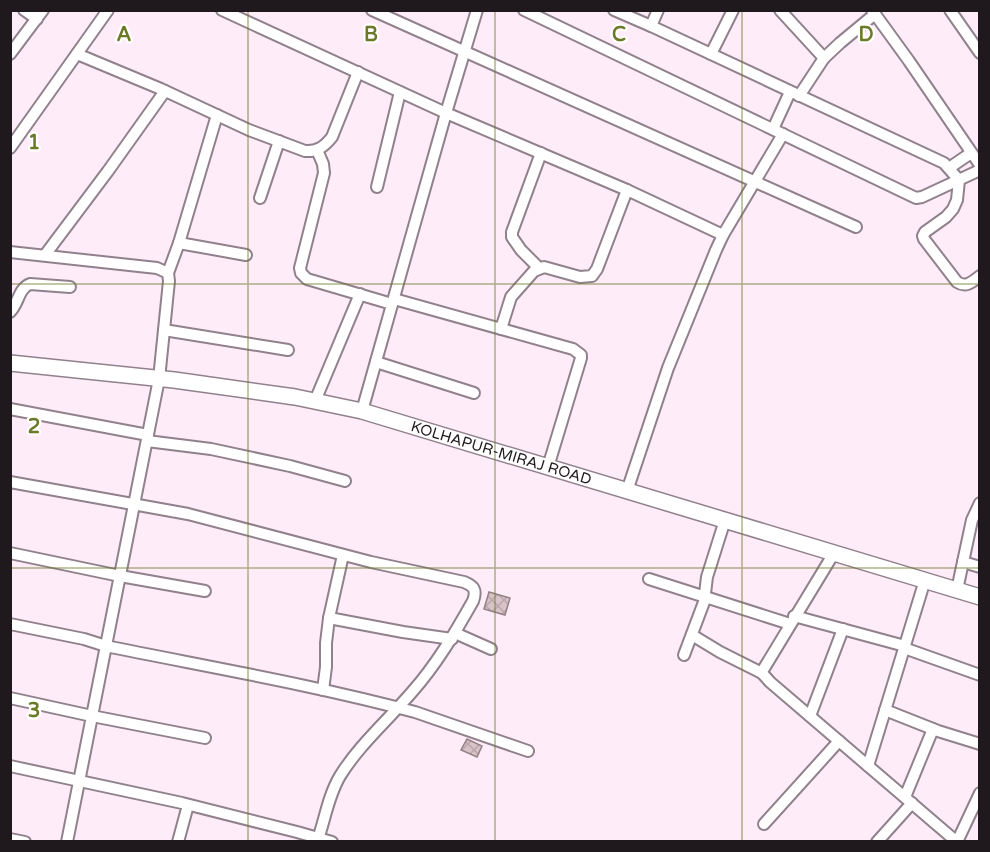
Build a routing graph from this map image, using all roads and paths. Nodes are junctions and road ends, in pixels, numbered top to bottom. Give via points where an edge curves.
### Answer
1 (24, 10) edge
2 (108, 10) edge
3 (222, 10) edge
4 (372, 10) edge
5 (477, 10) edge
6 (524, 10) edge
7 (614, 10) edge
8 (658, 10) edge
9 (733, 10) edge
10 (780, 10) edge
11 (950, 10) edge
12 (874, 12) edge
13 (40, 15) edge
14 (651, 26) junction
15 (979, 51) edge
16 (464, 53) junction
17 (10, 54) edge
18 (77, 54) junction
19 (711, 54) junction
20 (824, 58) junction
21 (358, 72) junction
22 (165, 91) junction
23 (400, 92) junction
24 (795, 94) junction
25 (446, 113) junction
26 (217, 115) junction
27 (778, 132) junction
28 (279, 141) junction
29 (10, 148) edge
30 (317, 150) junction
31 (541, 153) junction
32 (971, 153) junction
33 (980, 165) edge
34 (949, 168) junction
35 (980, 170) edge
36 (960, 180) junction
37 (756, 182) junction
38 (376, 187) dead end
39 (627, 190) junction
40 (260, 198) dead end
41 (856, 226) dead end
42 (723, 235) junction
43 (179, 243) junction
44 (10, 252) edge
45 (45, 255) junction
46 (246, 255) dead end
47 (539, 268) junction
48 (168, 273) junction
49 (980, 276) edge
50 (70, 288) dead end
51 (360, 294) junction
52 (393, 302) junction
53 (10, 312) edge
54 (501, 329) junction
55 (164, 330) junction
56 (288, 350) dead end
57 (376, 362) junction
58 (10, 363) edge
59 (159, 379) junction
60 (474, 393) dead end
61 (315, 401) junction
62 (10, 410) edge
63 (362, 411) junction
64 (148, 438) junction
65 (548, 466) junction
66 (345, 481) dead end
67 (10, 482) edge
68 (627, 491) junction
69 (980, 503) edge
70 (135, 504) junction
71 (725, 520) junction
72 (10, 553) edge
73 (834, 553) junction
74 (343, 555) junction
75 (963, 562) junction
76 (980, 567) edge
77 (120, 576) junction
78 (649, 579) dead end
79 (925, 580) junction
80 (957, 590) junction
81 (205, 591) dead end
82 (704, 597) junction
83 (980, 597) edge
84 (329, 618) junction
85 (792, 620) junction
86 (10, 624) edge
87 (843, 629) junction
88 (692, 635) junction
89 (453, 636) junction
90 (106, 646) junction
91 (904, 647) junction
92 (491, 650) dead end
93 (684, 656) dead end
94 (762, 673) junction
95 (980, 675) edge
96 (323, 690) junction
97 (10, 698) edge
98 (398, 707) junction
99 (885, 710) junction
100 (810, 716) junction
101 (92, 717) junction
102 (933, 729) junction
103 (205, 738) dead end
104 (839, 741) junction
105 (980, 744) edge
106 (528, 751) dead end
107 (10, 766) edge
108 (868, 766) junction
109 (79, 781) junction
110 (980, 793) edge
111 (909, 800) junction
112 (188, 805) junction
113 (764, 824) dead end
114 (10, 839) edge
115 (318, 839) edge
116 (25, 842) edge
117 (67, 842) edge
118 (178, 842) edge
119 (332, 842) edge
120 (877, 842) edge
121 (957, 842) edge

1 - 13 street
2 - 18 street
3 - 21 street
4 - 16 street
5 - 16 street
6 - 27 street
7 - 14 street
8 - 14 street
9 - 19 street
10 - 20 street
11 - 15 street
12 - 20 street
12 - 32 street
13 - 17 street
14 - 19 street
16 - 25 street
16 - 37 street
18 - 22 street
18 - 29 street
19 - 24 street
20 - 24 street
21 - 23 street
21 - 30 street via 332,137
22 - 26 street
22 - 45 street
23 - 25 street
23 - 38 street
24 - 27 street
24 - 34 street
25 - 31 street
25 - 52 street
26 - 28 street
26 - 43 street
27 - 36 street via 916,198
27 - 37 street
28 - 30 street via 305,151
28 - 40 street
30 - 51 street via 324,173 301,273 307,279
31 - 39 street
31 - 47 street via 512,232 521,250
32 - 33 street
32 - 34 street
34 - 36 street
35 - 36 street
36 - 49 street via 953,209 923,236 957,282 970,284
37 - 41 street
37 - 42 street
39 - 42 street
39 - 47 street via 592,276
42 - 68 street via 668,368
43 - 46 street
43 - 48 street
44 - 45 street
45 - 48 street via 157,268
47 - 54 street via 514,292
48 - 55 street
50 - 53 street via 26,285
51 - 52 street
51 - 61 street
52 - 54 street
52 - 57 street
54 - 65 street via 573,349 581,355
55 - 56 street
55 - 59 street
57 - 60 street
57 - 63 street
58 - 59 highway, KOLHAPUR-MIRAJ ROAD
59 - 61 highway, KOLHAPUR-MIRAJ ROAD
59 - 64 street
61 - 63 highway, KOLHAPUR-MIRAJ ROAD
62 - 64 street
63 - 65 highway, KOLHAPUR-MIRAJ ROAD
64 - 66 street
64 - 70 street
65 - 68 highway, KOLHAPUR-MIRAJ ROAD
67 - 70 street
68 - 71 highway, KOLHAPUR-MIRAJ ROAD
69 - 75 street
70 - 74 street
70 - 77 street
71 - 73 highway, KOLHAPUR-MIRAJ ROAD
71 - 82 street
72 - 77 street
73 - 79 highway, KOLHAPUR-MIRAJ ROAD
73 - 85 street
74 - 84 street
74 - 89 street via 469,584 475,594
75 - 76 street
75 - 80 street
77 - 81 street
77 - 90 street
78 - 82 street
79 - 80 highway, KOLHAPUR-MIRAJ ROAD
79 - 91 street
80 - 83 highway, KOLHAPUR-MIRAJ ROAD
82 - 85 street
82 - 88 street
84 - 89 street via 403,632
84 - 96 street
85 - 87 street
85 - 94 street
86 - 90 street
87 - 91 street
87 - 100 street
88 - 93 street
88 - 94 street
89 - 92 street
89 - 98 street
90 - 96 street
90 - 101 street
91 - 95 street
91 - 99 street
94 - 100 street
96 - 98 street
97 - 101 street
98 - 106 street
98 - 115 street via 339,778
99 - 102 street
99 - 108 street
100 - 104 street
101 - 103 street
101 - 109 street
102 - 105 street
102 - 111 street
104 - 108 street
104 - 113 street
107 - 109 street
108 - 111 street
109 - 112 street
109 - 117 street
110 - 121 street
111 - 120 street
111 - 121 street
112 - 115 street
112 - 118 street
114 - 116 street
115 - 119 street

